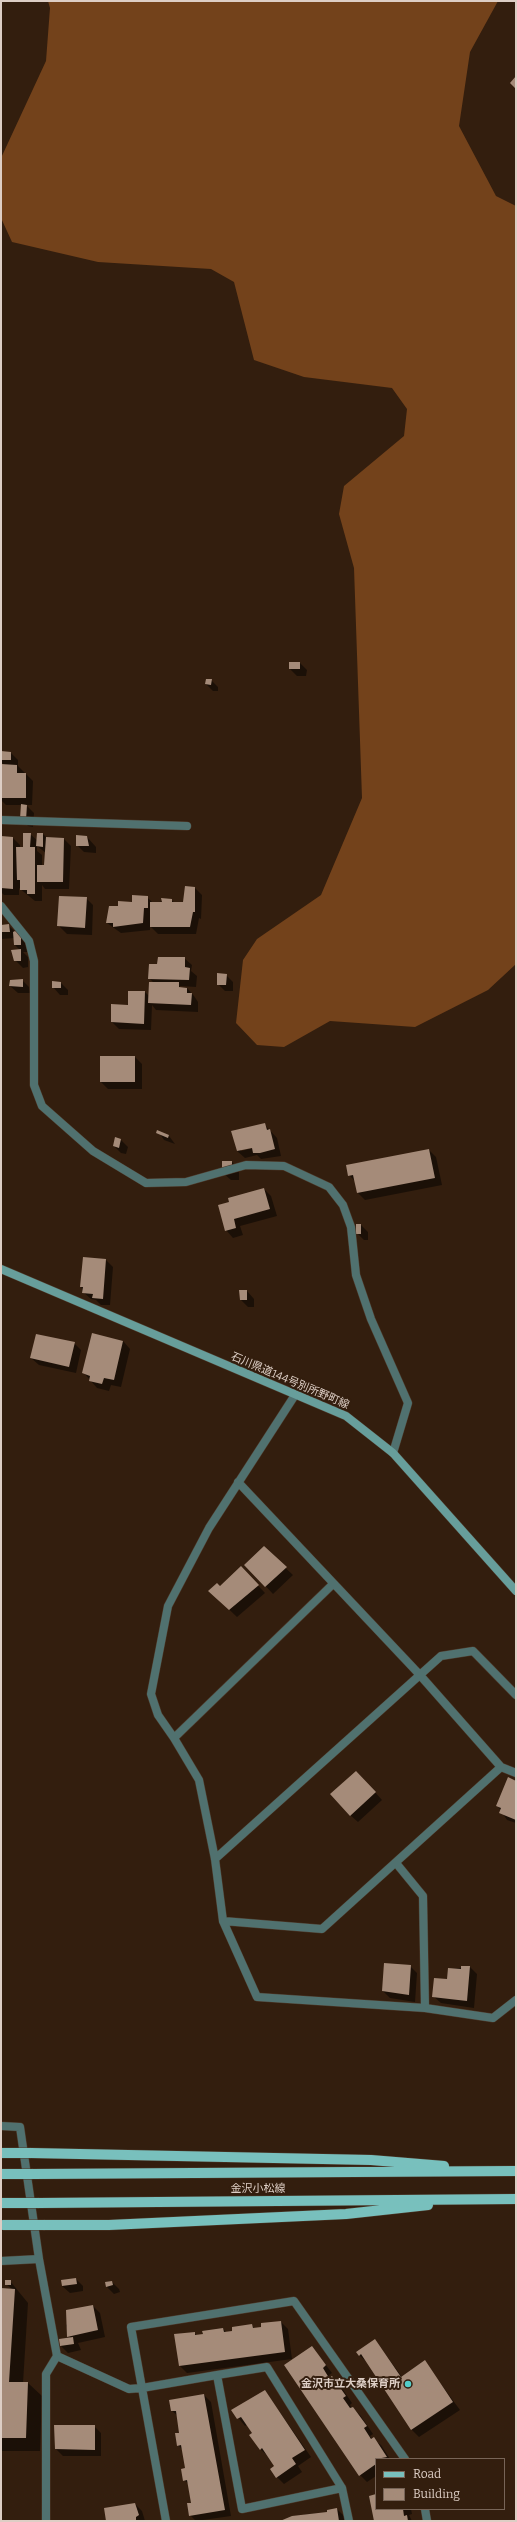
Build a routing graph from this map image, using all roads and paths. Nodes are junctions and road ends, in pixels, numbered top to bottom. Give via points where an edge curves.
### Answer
1 (1, 820) edge
2 (187, 826) dead end
3 (1, 906) edge
4 (1, 1269) edge
5 (295, 1395) junction
6 (393, 1453) junction
7 (238, 1482) junction
8 (333, 1584) junction
9 (516, 1591) edge
10 (419, 1674) junction
11 (516, 1695) edge
12 (174, 1738) junction
13 (501, 1767) junction
14 (516, 1773) edge
15 (214, 1859) junction
16 (396, 1863) junction
17 (223, 1921) junction
18 (516, 2000) edge
19 (425, 2008) junction
20 (1, 2126) edge
21 (1, 2153) edge
22 (514, 2171) edge
23 (1, 2174) edge
24 (483, 2199) junction
25 (516, 2199) edge
26 (1, 2203) edge
27 (2, 2225) edge
28 (38, 2259) junction
29 (1, 2261) edge
30 (57, 2356) junction
31 (217, 2375) junction
32 (142, 2388) junction
33 (404, 2458) edge
34 (342, 2488) junction
35 (425, 2510) edge
36 (46, 2521) edge
37 (166, 2521) edge
38 (349, 2521) edge
39 (427, 2521) edge

1 - 2 street
3 - 6 street via 29,941 34,961 34,1085 42,1106 94,1151 146,1183 186,1182 246,1165 284,1166 329,1187 343,1205 351,1227 356,1275 371,1319 408,1403
4 - 5 main road, 石川県道144号別所野町線
5 - 6 main road, 石川県道144号別所野町線 via 346,1416
5 - 7 street
6 - 9 main road, 石川県道144号別所野町線
7 - 8 street
7 - 12 street via 209,1528 168,1606 151,1694 158,1715
8 - 10 street
8 - 12 street
10 - 11 street via 441,1656 473,1651
10 - 13 street
10 - 15 street
12 - 15 street via 199,1780
13 - 14 street
13 - 16 street
15 - 17 street
16 - 17 street via 322,1929
16 - 19 street via 423,1896
17 - 19 street via 257,1997
18 - 19 street via 493,2018
20 - 28 street via 20,2127
21 - 22 main road, bridge via 370,2160
22 - 23 main road, 金沢小松線, bridge
24 - 25 main road, 金沢小松線
24 - 26 main road, 金沢小松線, bridge
24 - 27 main road, bridge via 346,2214 110,2225
28 - 29 street
28 - 30 street
30 - 32 street via 129,2388
30 - 36 street via 46,2374
31 - 32 street
31 - 34 street via 267,2367
31 - 34 street via 242,2509
32 - 33 street via 131,2327 294,2301
32 - 37 street
34 - 38 street
35 - 39 street

